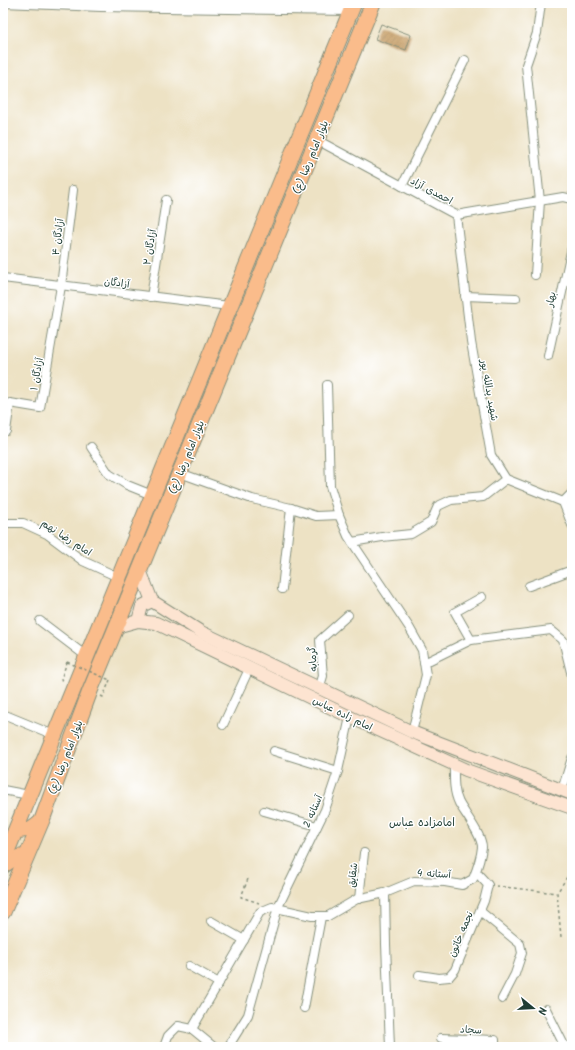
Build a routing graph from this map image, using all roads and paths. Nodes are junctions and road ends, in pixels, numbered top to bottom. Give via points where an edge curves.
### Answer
1 (3, 3) edge
2 (373, 3) edge
3 (541, 3) edge
4 (27, 4) edge
5 (65, 4) edge
6 (101, 5) edge
7 (352, 7) edge
8 (465, 60) dead end
9 (316, 140) junction
10 (402, 186) junction
11 (73, 190) dead end
12 (572, 199) edge
13 (166, 200) dead end
14 (540, 201) junction
15 (456, 215) junction
16 (572, 247) edge
17 (535, 275) dead end
18 (3, 278) edge
19 (240, 280) junction
20 (61, 286) junction
21 (255, 288) junction
22 (465, 296) junction
23 (152, 297) junction
24 (516, 298) dead end
25 (230, 306) junction
26 (245, 313) junction
27 (220, 329) junction
28 (548, 356) dead end
29 (327, 385) dead end
30 (6, 431) dead end
31 (91, 447) dead end
32 (180, 473) junction
33 (506, 479) junction
34 (572, 493) edge
35 (152, 495) junction
36 (563, 502) junction
37 (291, 508) junction
38 (339, 515) junction
39 (3, 523) edge
40 (572, 525) edge
41 (352, 542) junction
42 (140, 570) junction
43 (572, 570) edge
44 (118, 577) junction
45 (529, 586) dead end
46 (282, 589) dead end
47 (482, 597) dead end
48 (152, 601) junction
49 (348, 615) dead end
50 (40, 621) dead end
51 (138, 621) junction
52 (116, 627) junction
53 (471, 640) junction
54 (86, 656) junction
55 (67, 662) dead end
56 (424, 663) junction
57 (250, 667) junction
58 (572, 676) edge
59 (110, 680) dead end
60 (319, 689) junction
61 (3, 714) edge
62 (350, 717) junction
63 (223, 725) dead end
64 (412, 732) junction
65 (54, 735) junction
66 (274, 751) dead end
67 (572, 758) edge
68 (454, 764) junction
69 (338, 771) junction
70 (3, 790) edge
71 (567, 792) edge
72 (30, 795) junction
73 (572, 808) edge
74 (264, 811) dead end
75 (42, 820) junction
76 (317, 826) junction
77 (16, 830) junction
78 (364, 853) dead end
79 (26, 856) junction
80 (3, 860) edge
81 (3, 867) edge
82 (572, 869) edge
83 (476, 872) junction
84 (248, 879) dead end
85 (488, 885) junction
86 (385, 893) junction
87 (557, 893) junction
88 (359, 899) junction
89 (275, 907) junction
90 (480, 911) junction
91 (3, 912) edge
92 (321, 917) junction
93 (211, 921) dead end
94 (561, 937) dead end
95 (244, 940) junction
96 (189, 966) dead end
97 (419, 975) dead end
98 (219, 983) junction
99 (502, 999) dead end
100 (304, 1008) dead end
101 (546, 1009) dead end
102 (192, 1029) junction
103 (441, 1038) dead end
104 (164, 1047) edge
105 (214, 1047) edge
106 (228, 1047) edge
107 (390, 1047) edge
108 (495, 1047) edge
109 (565, 1047) edge

1 - 4 street
2 - 9 highway, بلوار امام رضا (ع)
3 - 14 street via 537,33 526,65
4 - 5 street
5 - 6 street
6 - 7 street
7 - 19 highway, بلوار امام رضا (ع)
8 - 10 street
9 - 10 street, احمدی آزاد
9 - 21 highway, بلوار امام رضا (ع)
10 - 15 street, احمدی آزاد
11 - 20 street, آزادگان ۴
12 - 14 street, احمدی آزاد via 562,197
13 - 23 street, آزادگان ۲
14 - 15 street, احمدی آزاد
14 - 17 street
15 - 22 street, شهید یدالله پور
16 - 28 street, بهار
18 - 20 street, آزادگان
19 - 21 main road
19 - 25 highway, بلوار امام رضا (ع)
20 - 23 street, آزادگان
20 - 30 street, آزادگان ۱ via 40,408 10,403
21 - 26 highway, بلوار امام رضا (ع)
22 - 24 street
22 - 33 street, شهید یدالله پور via 491,455
23 - 25 street, آزادگان
25 - 27 highway, بلوار امام رضا (ع)
26 - 27 main road via 233,316
26 - 32 highway, بلوار امام رضا (ع)
27 - 35 highway, بلوار امام رضا (ع)
29 - 38 street via 330,486
31 - 35 street via 109,474
32 - 37 street via 252,499
32 - 42 highway, بلوار امام رضا (ع)
33 - 36 street
33 - 41 street via 483,497 452,500 438,506 431,522 411,534
34 - 36 street
35 - 44 highway, بلوار امام رضا (ع)
36 - 40 street
37 - 38 street via 316,516
37 - 46 street
38 - 41 street
39 - 44 street, امام رضا نهم via 23,523 47,534 83,561
41 - 56 street via 409,627 422,650
42 - 48 street
42 - 52 highway, بلوار امام رضا (ع)
43 - 45 street
44 - 54 highway, بلوار امام رضا (ع)
47 - 53 street via 455,612
48 - 51 street via 142,606
48 - 60 street, امام زاده عباس via 201,632
49 - 60 street, گرمابه via 320,640 323,676
50 - 54 street
51 - 52 street, امام زاده عباس
51 - 57 street, امام زاده عباس via 156,623
52 - 75 highway, بلوار امام رضا (ع)
53 - 56 street
53 - 58 street via 550,630 563,640
54 - 65 highway, بلوار امام رضا (ع)
55 - 59 path, bridge
56 - 64 street via 426,675
57 - 62 street, امام زاده عباس
57 - 63 street
60 - 64 street, امام زاده عباس
61 - 65 street
62 - 68 street, امام زاده عباس
62 - 69 street, آستانه 2
64 - 71 street, امام زاده عباس
65 - 72 highway, بلوار امام رضا (ع)
66 - 69 street
67 - 71 street
68 - 73 street, امام زاده عباس
68 - 83 street via 454,788 482,845
69 - 76 street, آستانه 2
70 - 72 street
72 - 77 highway, بلوار امام رضا (ع)
74 - 76 street
75 - 77 main road via 24,832
75 - 79 highway, بلوار امام رضا (ع)
76 - 89 street, آستانه 2
77 - 80 highway, بلوار امام رضا (ع)
78 - 88 street, شقایق
79 - 81 main road via 19,856
79 - 91 highway, بلوار امام رضا (ع)
82 - 87 path
83 - 85 street
83 - 86 street, آستانه 4 via 473,880 462,885 414,881
84 - 89 path via 241,897
85 - 87 path
85 - 90 street, نجمه خاتون
86 - 88 street, آستانه 4
86 - 107 street
87 - 94 path
88 - 92 street, آستانه 4 via 336,913
89 - 92 street, آستانه 4
89 - 95 street via 260,912
89 - 106 street, آستانه 2 via 248,1015
90 - 97 street, نجمه خاتون via 455,970 449,977
90 - 99 street via 520,944 522,953
92 - 100 street
93 - 95 street
95 - 98 street
96 - 98 street
98 - 102 street
101 - 109 street
102 - 104 street via 178,1026 168,1036
102 - 105 street
103 - 108 street, سجاد via 494,1040

